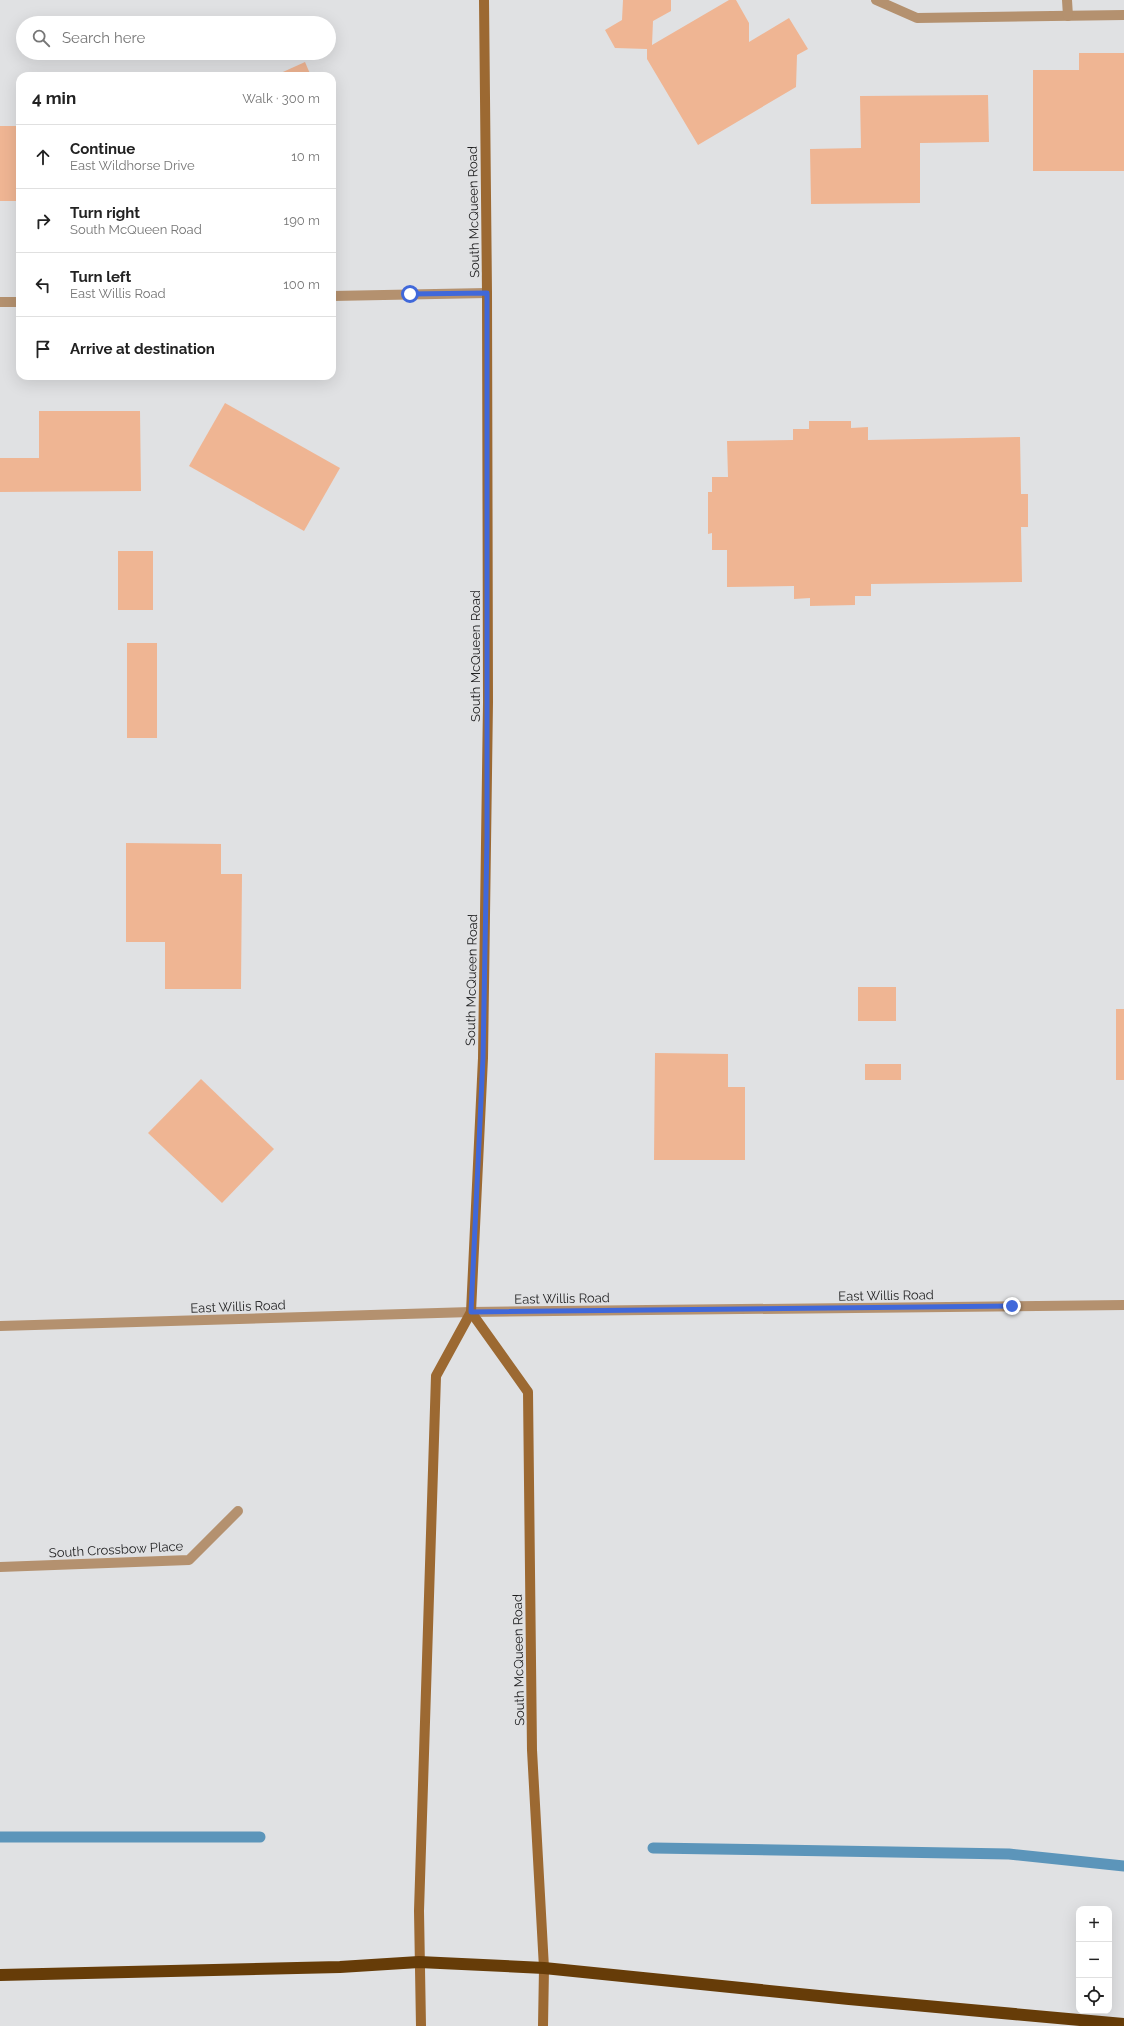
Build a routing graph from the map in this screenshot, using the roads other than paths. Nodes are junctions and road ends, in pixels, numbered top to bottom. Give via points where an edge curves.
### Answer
1 (484, 0) edge
2 (876, 0) edge
3 (1067, 0) edge
4 (1124, 15) edge
5 (1068, 16) junction
6 (487, 293) junction
7 (336, 296) edge
8 (0, 302) edge
9 (16, 302) edge
10 (1124, 1305) edge
11 (471, 1312) junction
12 (0, 1326) edge
13 (238, 1511) dead end
14 (0, 1567) edge
15 (419, 1962) junction
16 (544, 1968) junction
17 (0, 1975) edge
18 (1124, 2024) edge
19 (421, 2026) edge
20 (543, 2026) edge

1 - 6 main road, South McQueen Road
2 - 5 street via 917,18
3 - 5 street
4 - 5 street
6 - 7 street
6 - 11 main road, South McQueen Road via 487,838 483,1058
8 - 9 street
10 - 11 street, East Willis Road
11 - 12 street, East Willis Road
11 - 15 main road, South McQueen Road via 436,1376
11 - 16 main road, South McQueen Road via 528,1392 532,1750
13 - 14 street, South Crossbow Place via 189,1560
15 - 16 highway
15 - 17 highway via 340,1967
15 - 19 main road, South McQueen Road
16 - 18 highway
16 - 20 main road, South McQueen Road

